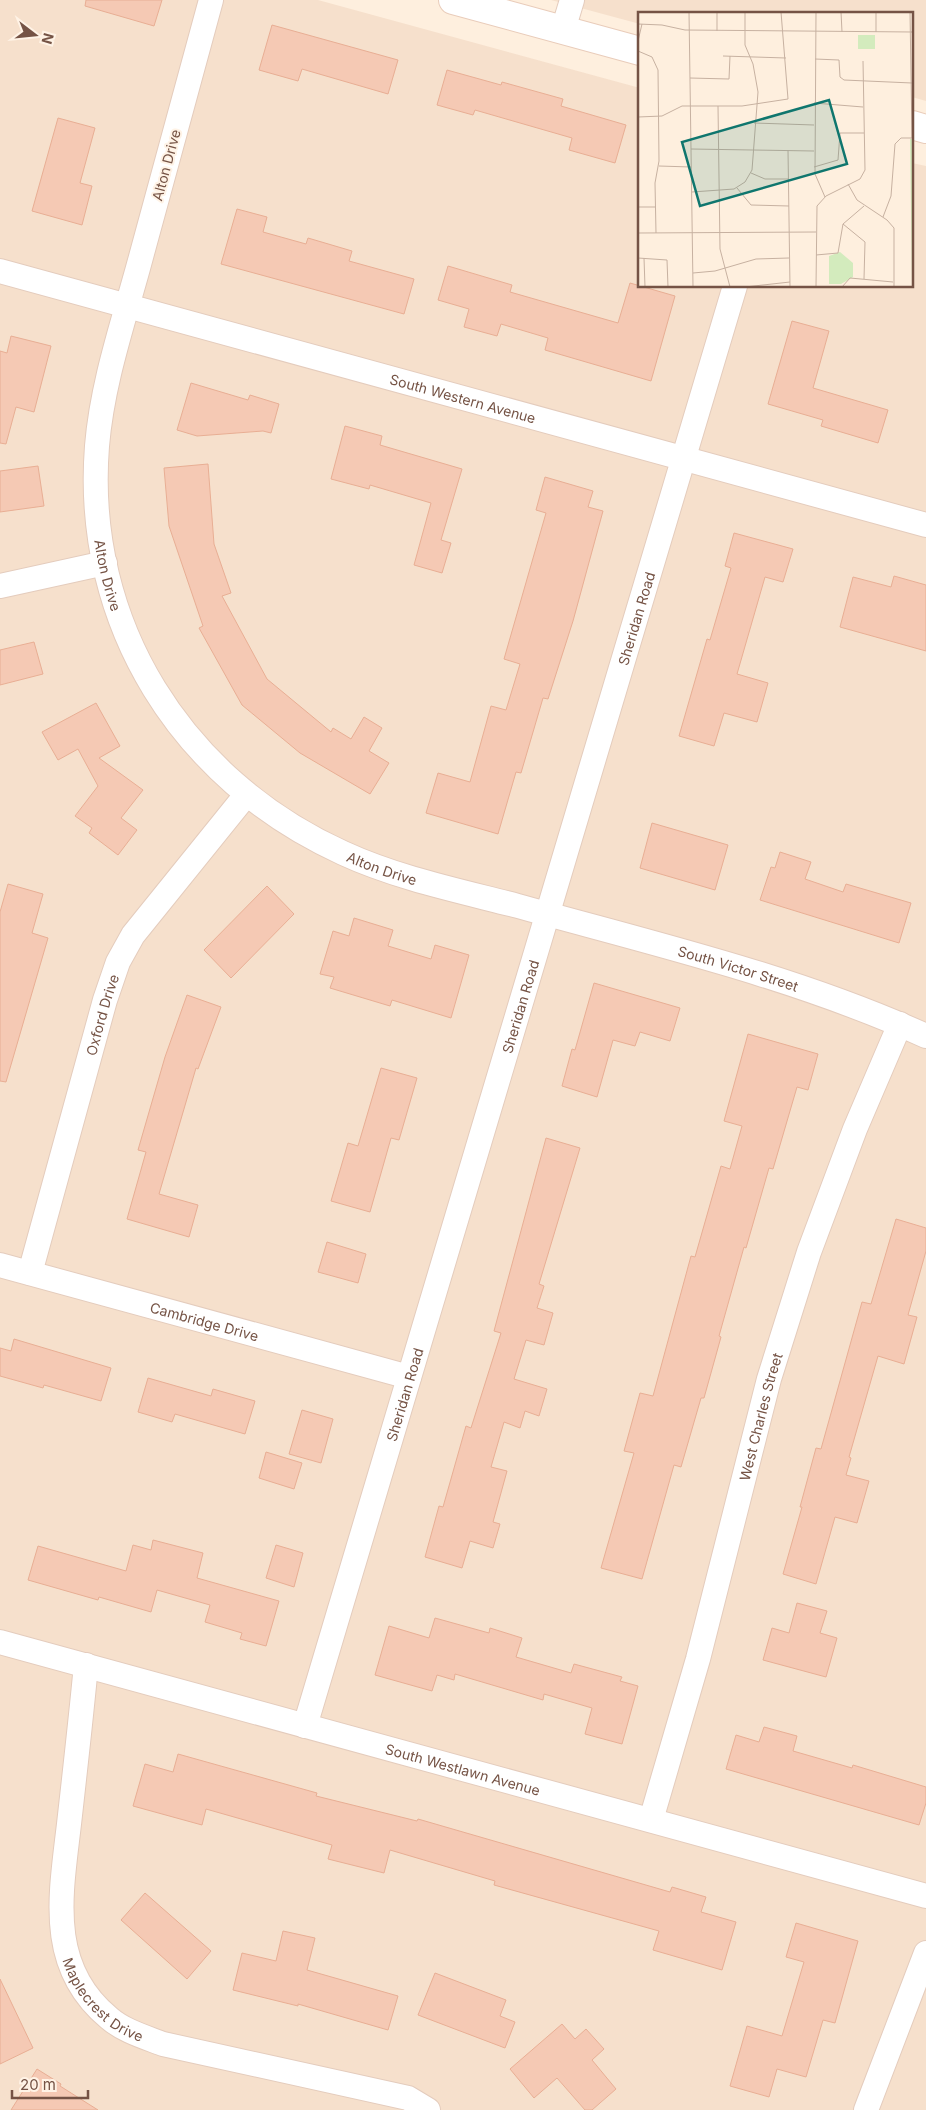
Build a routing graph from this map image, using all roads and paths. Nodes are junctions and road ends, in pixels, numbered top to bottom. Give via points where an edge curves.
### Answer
1 (211, 0) edge
2 (453, 0) edge
3 (572, 0) edge
4 (563, 30) junction
5 (638, 50) edge
6 (0, 271) edge
7 (734, 288) edge
8 (127, 306) junction
9 (683, 459) junction
10 (926, 525) edge
11 (105, 563) junction
12 (0, 586) edge
13 (246, 795) junction
14 (547, 914) junction
15 (900, 1024) junction
16 (926, 1036) edge
17 (0, 1265) edge
18 (30, 1273) junction
19 (409, 1377) junction
20 (0, 1642) edge
21 (86, 1665) junction
22 (305, 1726) junction
23 (651, 1820) junction
24 (926, 1896) edge
25 (926, 1953) edge
26 (428, 2110) edge
27 (866, 2110) edge

1 - 8 street, Alton Drive
2 - 4 main road
3 - 4 street
4 - 5 main road
6 - 8 street, South Western Avenue
7 - 9 street, Sheridan Road
8 - 9 street, South Western Avenue
8 - 11 street, Alton Drive via 102,403 97,448 97,507
9 - 10 street, South Western Avenue
9 - 14 street, Sheridan Road
11 - 12 street
11 - 13 street, Alton Drive via 120,622 148,679 207,759
13 - 14 street, Alton Drive via 285,822 344,854 412,877
13 - 18 street, Oxford Drive via 133,935 118,962
14 - 15 street, South Victor Street via 799,986
14 - 19 street, Sheridan Road
15 - 16 street, South Victor Street
15 - 23 street, West Charles Street via 855,1128 808,1252 769,1378 698,1659
17 - 18 street, Cambridge Drive
18 - 19 street, Cambridge Drive
19 - 22 street, Sheridan Road
20 - 21 street, South Westlawn Avenue
21 - 22 street, South Westlawn Avenue
21 - 26 street, Maplecrest Drive via 62,1892 62,1935 67,1959 91,2001 109,2019 163,2044 408,2098
22 - 23 street, South Westlawn Avenue
23 - 24 street, South Westlawn Avenue
25 - 27 street

